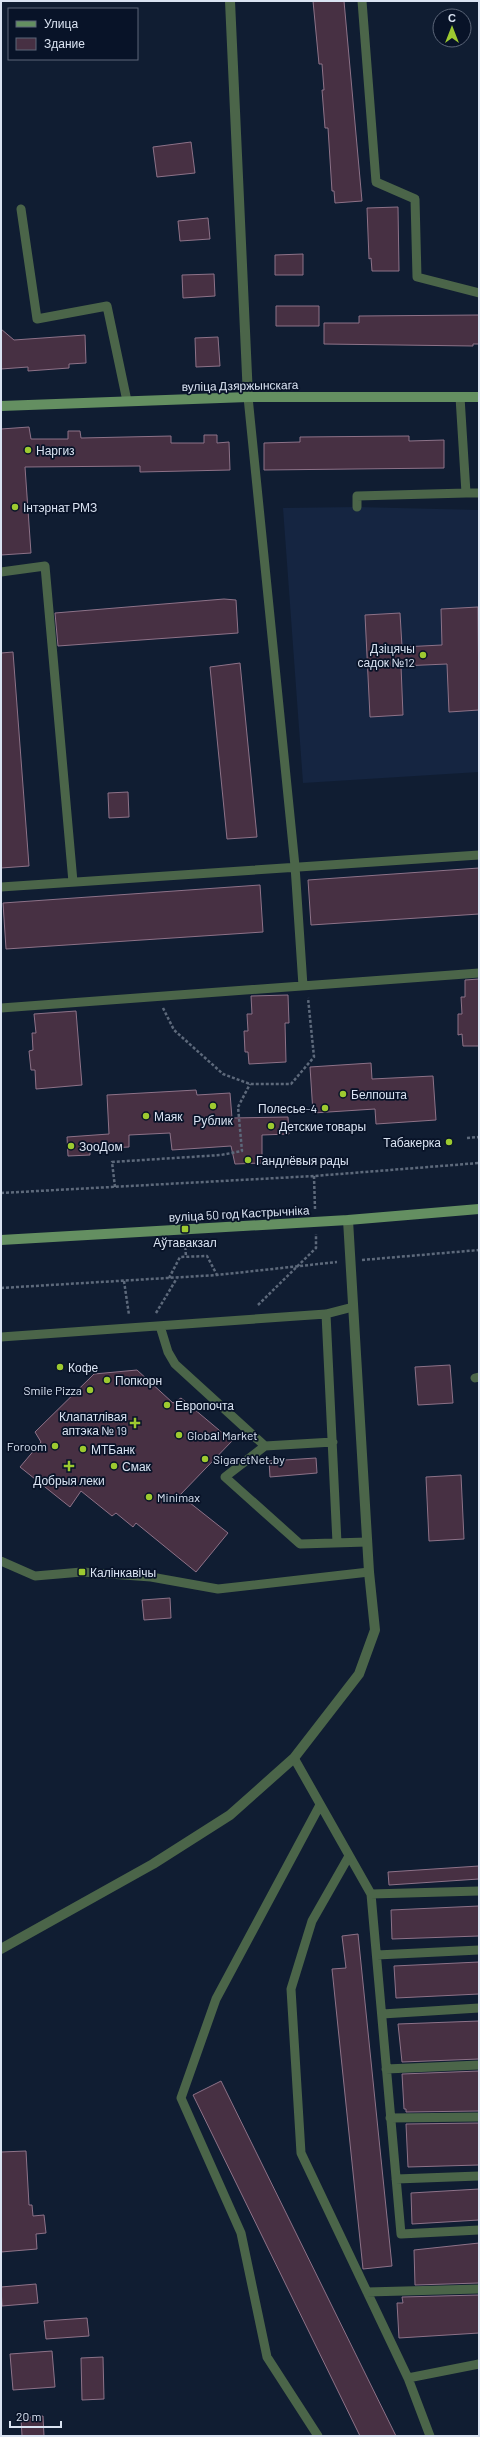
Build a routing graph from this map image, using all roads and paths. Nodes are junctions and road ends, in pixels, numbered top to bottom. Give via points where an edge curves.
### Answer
1 (230, 1) edge
2 (362, 1) edge
3 (21, 209) dead end
4 (479, 293) edge
5 (248, 397) junction
6 (460, 397) junction
7 (479, 397) edge
8 (127, 402) junction
9 (1, 406) edge
10 (466, 493) junction
11 (479, 493) edge
12 (357, 507) dead end
13 (1, 572) edge
14 (479, 855) edge
15 (295, 866) junction
16 (73, 882) junction
17 (1, 887) edge
18 (479, 973) edge
19 (305, 985) junction
20 (157, 996) junction
21 (1, 1008) edge
22 (250, 1084) junction
23 (479, 1137) edge
24 (467, 1138) dead end
25 (479, 1163) edge
26 (314, 1176) junction
27 (115, 1187) junction
28 (1, 1193) edge
29 (479, 1209) edge
30 (348, 1220) junction
31 (316, 1222) junction
32 (1, 1240) edge
33 (479, 1250) edge
34 (350, 1261) junction
35 (295, 1267) junction
36 (217, 1275) junction
37 (169, 1278) junction
38 (178, 1278) junction
39 (124, 1281) junction
40 (1, 1288) edge
41 (353, 1307) junction
42 (264, 1308) dead end
43 (326, 1314) junction
44 (161, 1316) dead end
45 (129, 1317) junction
46 (135, 1317) dead end
47 (122, 1318) dead end
48 (160, 1326) junction
49 (1, 1337) edge
50 (333, 1442) junction
51 (265, 1446) junction
52 (368, 1542) junction
53 (337, 1543) junction
54 (1, 1561) edge
55 (369, 1572) junction
56 (294, 1758) junction
57 (320, 1805) junction
58 (349, 1856) junction
59 (479, 1891) edge
60 (372, 1894) junction
61 (1, 1949) edge
62 (479, 1950) edge
63 (377, 1955) junction
64 (479, 2008) edge
65 (382, 2014) junction
66 (479, 2065) edge
67 (386, 2069) junction
68 (479, 2116) edge
69 (390, 2118) junction
70 (479, 2176) edge
71 (396, 2179) junction
72 (479, 2230) edge
73 (479, 2289) edge
74 (367, 2292) junction
75 (479, 2364) edge
76 (408, 2378) junction
77 (318, 2436) edge
78 (430, 2436) edge

1 - 5 street
2 - 4 lane via 376,182 415,199 417,277
3 - 8 lane via 37,319 107,306
5 - 6 street, вуліца Дзяржынскага
5 - 8 street, вуліца Дзяржынскага
5 - 15 lane
6 - 7 street, вуліца Дзяржынскага
6 - 10 lane
8 - 9 street, вуліца Дзяржынскага
10 - 11 lane
10 - 12 lane via 357,496
13 - 16 lane via 45,566
14 - 15 lane
15 - 16 lane
15 - 19 lane
16 - 17 lane
18 - 19 lane
19 - 20 lane
19 - 22 path via 314,1057 291,1084
20 - 21 lane
20 - 22 path via 174,1030 223,1074
22 - 27 path via 238,1107 242,1151 221,1155 112,1162
23 - 24 path
25 - 26 path
26 - 27 path
26 - 31 path
27 - 28 path
29 - 30 street, вуліца 50 год Кастрычніка
30 - 31 street, вуліца 50 год Кастрычніка
30 - 34 street
31 - 32 street, вуліца 50 год Кастрычніка
31 - 35 path via 316,1248
33 - 34 path
34 - 35 path
34 - 41 street
35 - 36 path
35 - 42 path via 256,1308
36 - 37 path via 207,1256 180,1257
36 - 38 path
37 - 38 path
37 - 39 path
38 - 44 path via 153,1316
39 - 40 path
39 - 45 path
41 - 43 lane
41 - 52 street
43 - 48 lane
43 - 50 lane
45 - 46 path
45 - 47 path
48 - 49 lane
48 - 51 lane via 168,1352 175,1364
50 - 51 lane
50 - 53 lane
51 - 53 lane via 225,1477 300,1544
52 - 53 lane
52 - 55 street
54 - 55 lane via 35,1576 82,1572 151,1577 218,1589
55 - 56 street via 375,1630 359,1674
56 - 57 lane
56 - 61 street via 230,1815 153,1864
57 - 58 lane
57 - 77 lane via 216,1998 180,2098 241,2233 267,2357
58 - 60 lane
58 - 74 lane via 312,1921 291,1989 301,2153
59 - 60 lane
60 - 63 lane
62 - 63 lane
63 - 65 lane
64 - 65 lane
65 - 67 lane
66 - 67 lane
67 - 69 lane
68 - 69 lane
69 - 71 lane
70 - 71 lane
71 - 72 lane via 401,2234
73 - 74 lane
74 - 76 lane
75 - 76 lane
76 - 78 lane

